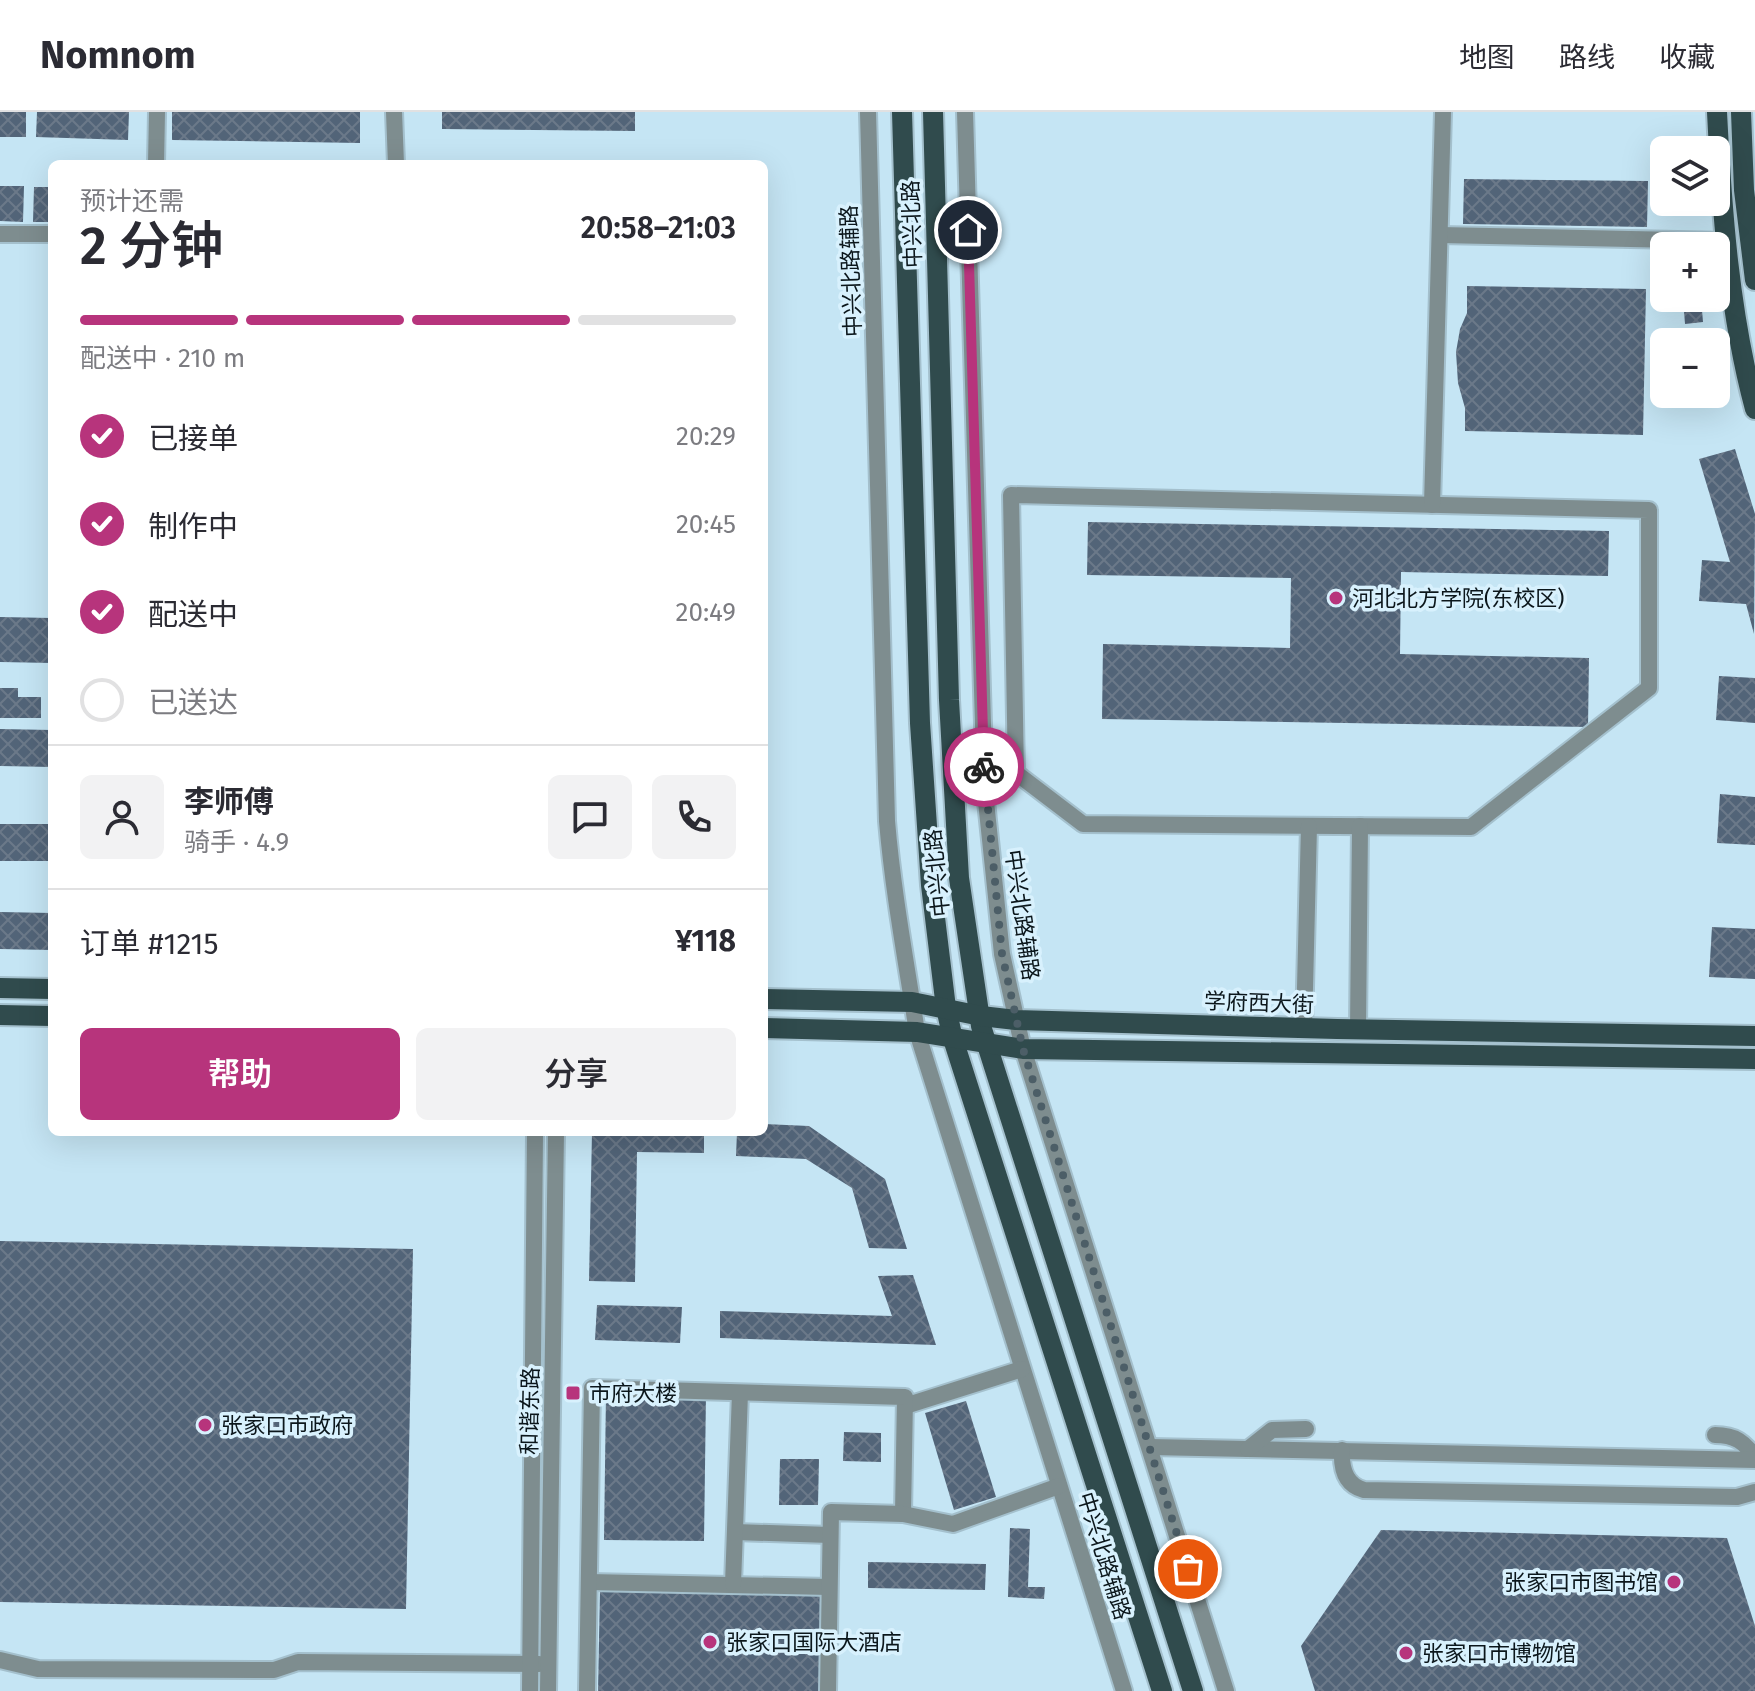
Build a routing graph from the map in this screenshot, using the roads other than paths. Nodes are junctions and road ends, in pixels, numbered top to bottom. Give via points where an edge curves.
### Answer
1 (157, 112) edge
2 (394, 112) edge
3 (868, 112) edge
4 (902, 112) edge
5 (933, 112) edge
6 (965, 112) edge
7 (1443, 112) edge
8 (1717, 112) edge
9 (1741, 112) edge
10 (156, 160) edge
11 (396, 160) edge
12 (1724, 232) edge
13 (0, 234) edge
14 (48, 234) edge
15 (1440, 235) junction
16 (1650, 239) edge
17 (1730, 276) edge
18 (1755, 280) edge
19 (1755, 409) edge
20 (1432, 505) junction
21 (1309, 826) junction
22 (1360, 826) junction
23 (0, 988) edge
24 (48, 989) edge
25 (768, 999) edge
26 (912, 1002) junction
27 (946, 1008) junction
28 (0, 1015) edge
29 (48, 1016) edge
30 (981, 1016) junction
31 (1016, 1020) junction
32 (768, 1028) edge
33 (1304, 1028) junction
34 (1358, 1030) junction
35 (917, 1032) junction
36 (1755, 1036) edge
37 (953, 1039) junction
38 (988, 1045) junction
39 (1023, 1049) junction
40 (1755, 1059) edge
41 (535, 1136) edge
42 (556, 1136) edge
43 (1022, 1369) junction
44 (740, 1393) junction
45 (905, 1406) junction
46 (1306, 1429) dead end
47 (1715, 1435) dead end
48 (1150, 1447) junction
49 (1248, 1449) junction
50 (1342, 1450) junction
51 (1755, 1459) edge
52 (1059, 1486) junction
53 (1755, 1492) edge
54 (903, 1514) junction
55 (735, 1532) junction
56 (830, 1535) junction
57 (589, 1582) junction
58 (733, 1584) junction
59 (829, 1587) junction
60 (0, 1660) edge
61 (530, 1664) junction
62 (549, 1664) junction
63 (530, 1691) edge
64 (548, 1691) edge
65 (587, 1691) edge
66 (828, 1691) edge
67 (1124, 1691) edge
68 (1162, 1691) edge
69 (1193, 1691) edge
70 (1226, 1691) edge

1 - 10 street
2 - 11 street
3 - 26 street, 中兴北路辅路 via 887,821
4 - 27 main road, 中兴北路 via 920,723
5 - 30 main road, 中兴北路 via 949,700 959,878
6 - 31 street, 中兴北路辅路 via 985,792 1002,954
7 - 15 street
8 - 12 main road
9 - 18 main road
13 - 14 street
15 - 16 street
15 - 20 street
17 - 19 main road
20 - 21 street via 1011,495 1016,773 1083,824
20 - 22 street via 1649,510 1649,688 1471,827
21 - 22 street
21 - 33 street
22 - 34 street
23 - 24 main road
25 - 26 main road, 学府西大街
26 - 27 main road, 学府西大街
26 - 35 street, 中兴北路辅路
27 - 30 main road, 学府西大街
27 - 37 main road, 中兴北路
28 - 29 main road
30 - 31 main road, 学府西大街
30 - 38 main road, 中兴北路
31 - 33 main road, 学府西大街
31 - 39 street, 中兴北路辅路
32 - 35 main road
33 - 34 main road, 学府西大街
34 - 36 main road, 学府西大街
35 - 37 main road
35 - 43 street, 中兴北路辅路
37 - 38 main road
37 - 68 main road, 中兴北路
38 - 39 main road
38 - 69 main road, 中兴北路
39 - 40 main road
39 - 48 street, 中兴北路辅路
41 - 61 street, 和谐东路
42 - 62 street, 和谐东路
43 - 45 street
43 - 52 street, 中兴北路辅路
44 - 45 street via 905,1397
44 - 55 street
44 - 57 street via 592,1388
45 - 54 street
46 - 49 street via 1272,1430
47 - 51 street via 1742,1441
48 - 49 street
48 - 70 street, 中兴北路辅路
49 - 50 street
50 - 51 street
50 - 53 street via 1347,1479 1364,1490 1737,1497
52 - 54 street via 953,1524
52 - 67 street, 中兴北路辅路
54 - 56 street via 831,1512
55 - 56 street
55 - 58 street
56 - 59 street
57 - 58 street
57 - 65 street
58 - 59 street
59 - 66 street
60 - 61 street via 38,1669 274,1670 298,1662
61 - 62 street
61 - 63 street, 和谐东路
62 - 64 street, 和谐东路

